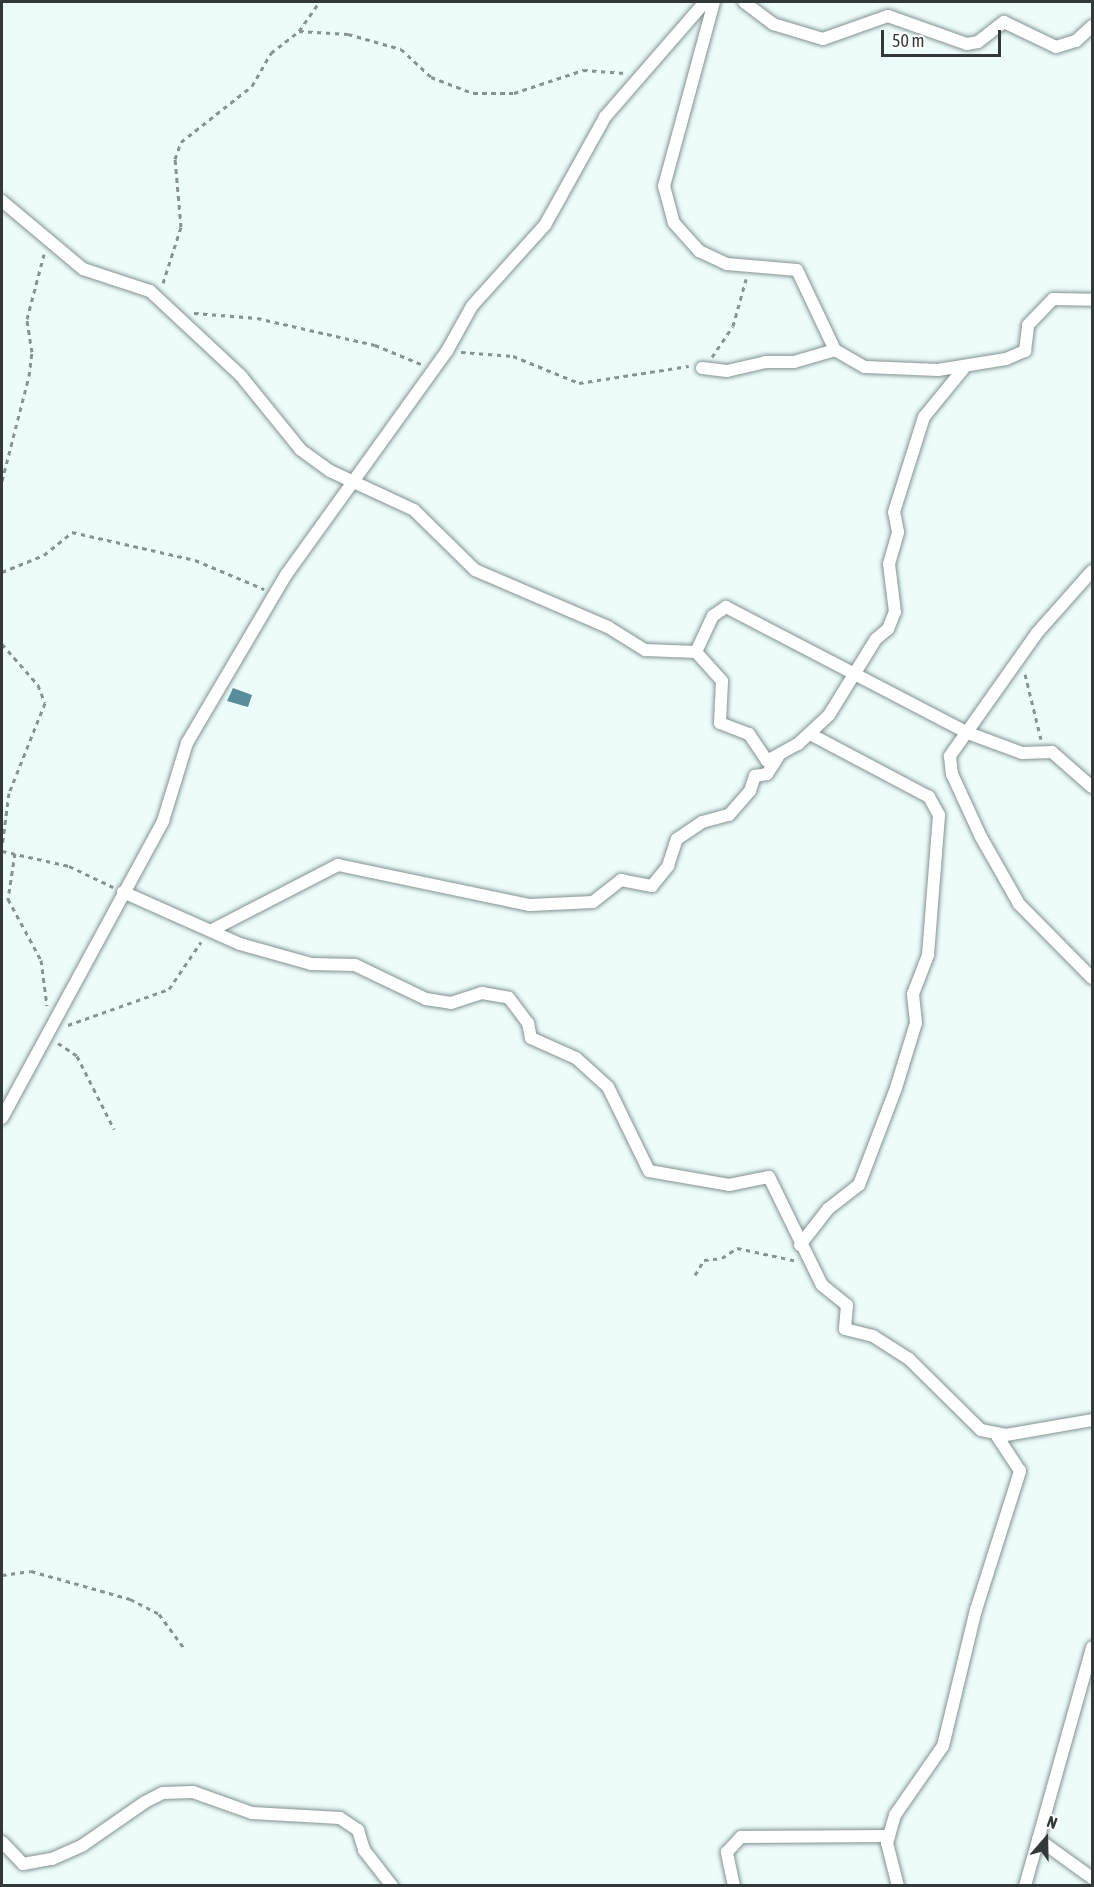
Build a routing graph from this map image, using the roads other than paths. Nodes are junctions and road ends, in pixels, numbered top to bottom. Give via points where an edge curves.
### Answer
1 (705, 2) edge
2 (714, 2) edge
3 (744, 2) edge
4 (1092, 26) edge
5 (2, 201) edge
6 (1092, 300) edge
7 (835, 350) junction
8 (702, 368) road end
9 (964, 368) junction
10 (356, 481) junction
11 (1092, 571) edge
12 (696, 652) junction
13 (855, 671) junction
14 (963, 730) junction
15 (810, 734) junction
16 (778, 757) junction
17 (1092, 787) edge
18 (123, 892) junction
19 (212, 930) junction
20 (1092, 978) edge
21 (2, 1118) edge
22 (800, 1245) junction
23 (1092, 1420) edge
24 (997, 1436) junction
25 (1092, 1647) edge
26 (889, 1836) junction
27 (1038, 1839) junction
28 (2, 1842) edge
29 (1092, 1878) edge
30 (392, 1886) edge
31 (734, 1886) edge
32 (898, 1886) edge
33 (1025, 1886) edge

1 - 10 street via 605,117 545,225 490,283
2 - 7 street via 669,154 666,206 699,251 748,267 802,274
3 - 4 street via 773,24 823,39 888,16 967,44 1004,22 1056,47 1076,41
5 - 10 street via 83,269 146,288 158,297 253,388 296,445 330,471
6 - 9 street via 1053,299 1028,325 1025,351
7 - 8 street via 794,362 765,362 727,371
7 - 9 street via 865,367
9 - 13 street via 924,417 893,519 898,532 889,564 896,612
10 - 12 street via 414,510 492,579 593,620 645,650
10 - 18 street via 275,594 184,750 163,821
11 - 14 street
12 - 13 street via 712,616 726,607 843,670
12 - 16 street via 722,681 720,723 749,734 767,761
13 - 14 street via 883,686 891,697
13 - 15 street via 829,715
14 - 17 street via 1022,753 1052,752
14 - 20 street via 950,756 952,774 981,837 1019,904
15 - 16 street
15 - 22 street via 929,797 939,815 928,955 913,994 916,1023 896,1088 859,1185 828,1209
16 - 19 street via 767,774 755,776 750,791 729,814 702,822 677,839 668,866 652,886 621,880 593,902 530,905 338,865
18 - 19 street
18 - 21 street
19 - 22 street via 310,964 355,965 442,1003 471,994 505,996 528,1023 531,1038 576,1058 608,1087 649,1171 729,1185 769,1177
22 - 24 street via 822,1285 847,1305 845,1329 873,1336 909,1359 981,1430
23 - 24 street
24 - 26 street via 1018,1463 1017,1480 976,1610 943,1746 895,1815
25 - 27 street
26 - 31 street via 741,1837 727,1852
26 - 32 street via 888,1861
27 - 29 street
27 - 33 street
28 - 30 street via 23,1864 52,1859 83,1845 163,1793 193,1792 252,1813 340,1818 358,1830 364,1850

